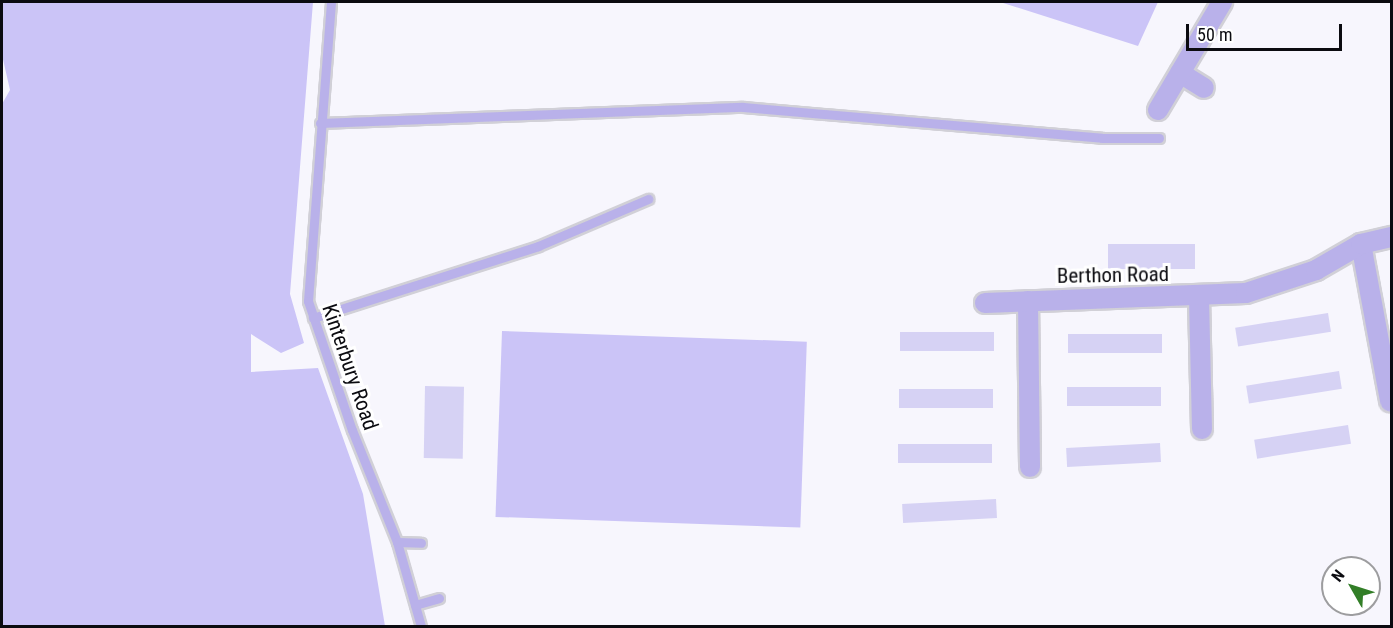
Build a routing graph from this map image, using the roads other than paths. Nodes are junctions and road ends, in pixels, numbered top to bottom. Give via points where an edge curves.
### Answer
1 (331, 2) edge
2 (1222, 2) edge
3 (1180, 73) junction
4 (1204, 88) dead end
5 (1158, 110) dead end
6 (320, 123) junction
7 (1159, 138) dead end
8 (648, 199) dead end
9 (1390, 234) edge
10 (1362, 244) junction
11 (1199, 297) junction
12 (1028, 301) junction
13 (985, 303) dead end
14 (313, 318) junction
15 (1390, 401) edge
16 (1202, 429) dead end
17 (1030, 467) dead end
18 (397, 542) junction
19 (421, 543) dead end
20 (439, 598) dead end
21 (415, 604) junction
22 (421, 627) edge

1 - 6 lane, Kinterbury Road
2 - 3 street
3 - 4 street
3 - 5 street
6 - 7 lane via 742,107 1102,138
6 - 14 lane, Kinterbury Road via 308,301
8 - 14 lane via 538,246
9 - 10 street, Berthon Road
10 - 11 street, Berthon Road via 1316,270 1280,284 1246,293
10 - 15 street
11 - 12 street, Berthon Road
11 - 16 street
12 - 13 street, Berthon Road
12 - 17 street
14 - 18 lane, Kinterbury Road
18 - 19 lane
18 - 21 lane, Kinterbury Road
20 - 21 lane
21 - 22 lane, Kinterbury Road

